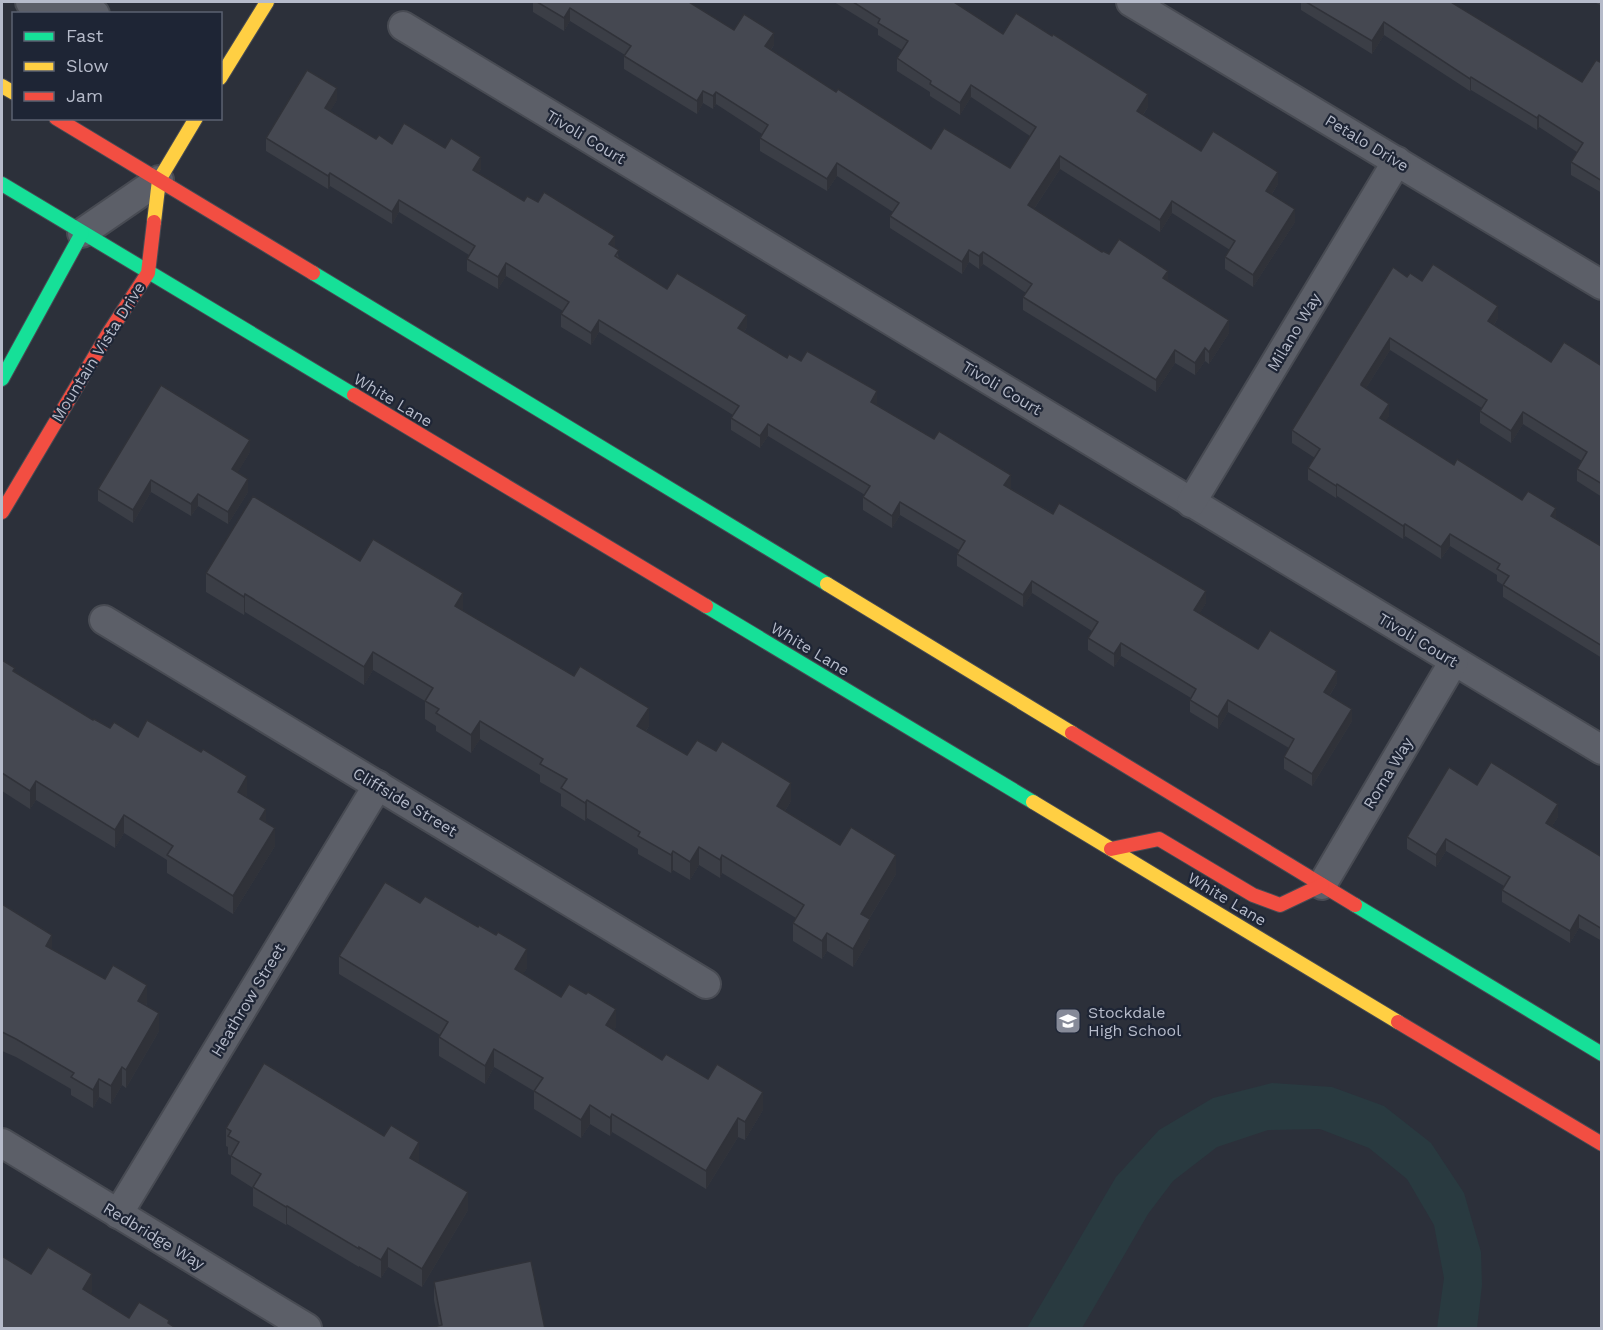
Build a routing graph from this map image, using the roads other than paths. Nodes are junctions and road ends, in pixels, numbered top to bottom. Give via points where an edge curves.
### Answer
1 (30, 2) edge
2 (267, 2) edge
3 (1131, 2) edge
4 (84, 12) edge
5 (403, 26) dead end
6 (222, 75) edge
7 (59, 120) edge
8 (195, 120) edge
9 (1397, 161) junction
10 (159, 180) junction
11 (2, 184) edge
12 (82, 233) junction
13 (148, 273) junction
14 (1602, 285) edge
15 (2, 379) edge
16 (1191, 502) junction
17 (2, 512) edge
18 (104, 620) dead end
19 (1454, 661) junction
20 (1602, 750) edge
21 (378, 785) junction
22 (1111, 849) junction
23 (1322, 885) junction
24 (706, 984) dead end
25 (1602, 1054) edge
26 (2, 1143) edge
27 (1602, 1144) edge
28 (118, 1214) junction
29 (307, 1329) edge

1 - 4 street
2 - 6 main road
3 - 9 street, Petalo Drive
5 - 16 street, Tivoli Court
7 - 10 main road
8 - 10 main road, Mountain Vista Drive
9 - 14 street, Petalo Drive
9 - 16 street, Milano Way
10 - 12 street, Mountain Vista Drive
10 - 13 main road, Mountain Vista Drive
10 - 23 main road
11 - 12 main road, White Lane
12 - 13 main road, White Lane
12 - 15 main road, Mountain Vista Drive
13 - 17 main road, Mountain Vista Drive
13 - 22 main road, White Lane
16 - 19 street, Tivoli Court
18 - 21 street, Cliffside Street
19 - 20 street, Tivoli Court
19 - 23 street, Roma Way
21 - 24 street, Cliffside Street
21 - 28 street, Heathrow Street
22 - 23 main road via 1159,840 1253,895 1280,905
22 - 27 main road, White Lane
23 - 25 main road
26 - 28 street, Redbridge Way
28 - 29 street, Redbridge Way

